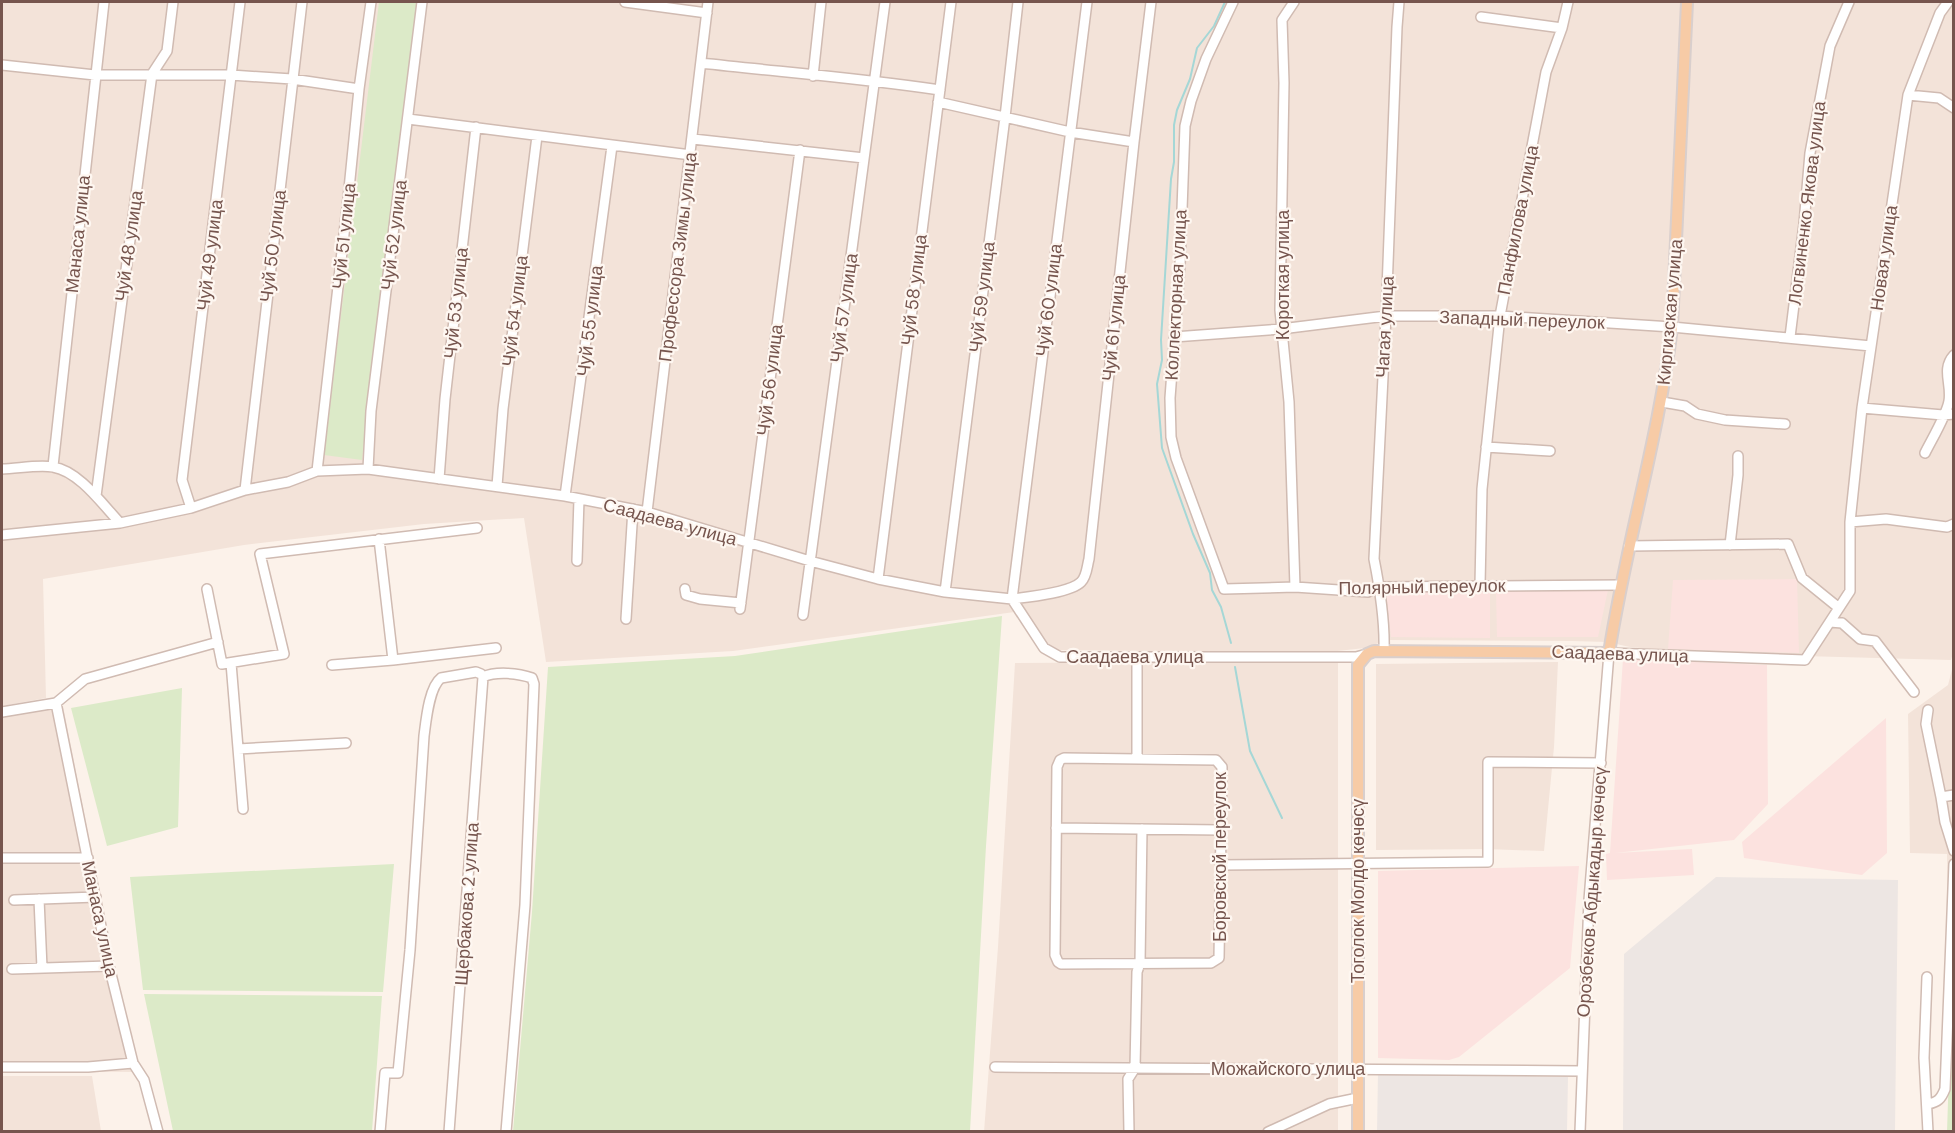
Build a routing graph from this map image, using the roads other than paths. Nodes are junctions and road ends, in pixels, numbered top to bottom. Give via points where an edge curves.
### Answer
1 (104, 2) edge
2 (173, 2) edge
3 (240, 2) edge
4 (302, 2) edge
5 (371, 2) edge
6 (422, 2) edge
7 (626, 2) edge
8 (708, 2) edge
9 (821, 2) edge
10 (885, 2) edge
11 (951, 2) edge
12 (1018, 2) edge
13 (1087, 2) edge
14 (1151, 2) edge
15 (1233, 2) edge
16 (1294, 2) edge
17 (1399, 2) edge
18 (1568, 2) edge
19 (1688, 2) edge
20 (1849, 2) edge
21 (1948, 2) edge
22 (707, 13) junction
23 (1481, 17) dead end
24 (1562, 28) junction
25 (701, 63) junction
26 (2, 65) edge
27 (152, 74) junction
28 (95, 75) junction
29 (231, 75) junction
30 (813, 76) junction
31 (292, 79) junction
32 (875, 80) junction
33 (359, 89) junction
34 (940, 90) junction
35 (1908, 95) junction
36 (938, 102) junction
37 (1953, 108) edge
38 (1005, 117) junction
39 (408, 119) junction
40 (476, 127) junction
41 (1071, 132) junction
42 (537, 136) junction
43 (693, 139) junction
44 (1134, 142) junction
45 (612, 146) junction
46 (800, 150) junction
47 (691, 155) junction
48 (864, 158) junction
49 (1386, 316) junction
50 (1500, 316) junction
51 (1672, 327) junction
52 (1281, 329) junction
53 (1174, 337) junction
54 (1790, 337) junction
55 (1871, 346) junction
56 (1953, 355) edge
57 (1662, 402) junction
58 (1862, 408) junction
59 (1948, 415) edge
60 (1785, 424) dead end
61 (1486, 447) junction
62 (1550, 451) dead end
63 (1925, 453) dead end
64 (1738, 456) dead end
65 (52, 466) junction
66 (2, 469) edge
67 (368, 469) junction
68 (317, 471) junction
69 (439, 479) junction
70 (497, 486) junction
71 (245, 490) junction
72 (96, 496) junction
73 (565, 496) junction
74 (579, 499) junction
75 (191, 507) junction
76 (633, 510) junction
77 (647, 512) junction
78 (1850, 522) junction
79 (120, 524) junction
80 (1953, 524) edge
81 (477, 528) dead end
82 (2, 535) edge
83 (379, 539) junction
84 (749, 543) junction
85 (1730, 545) junction
86 (1629, 546) junction
87 (577, 561) dead end
88 (810, 561) junction
89 (878, 579) junction
90 (1480, 585) junction
91 (1621, 585) junction
92 (1295, 587) junction
93 (1379, 587) junction
94 (207, 589) dead end
95 (685, 589) dead end
96 (1224, 589) joint
97 (1850, 591) joint
98 (945, 592) junction
99 (1012, 599) junction
100 (1839, 608) junction
101 (803, 615) dead end
102 (626, 619) dead end
103 (1830, 622) junction
104 (218, 642) junction
105 (496, 648) dead end
106 (1384, 651) junction
107 (1609, 652) junction
108 (1366, 654) junction
109 (1137, 657) junction
110 (393, 660) junction
111 (231, 663) junction
112 (332, 665) dead end
113 (483, 677) junction
114 (1914, 692) dead end
115 (56, 703) junction
116 (1928, 710) dead end
117 (2, 712) edge
118 (346, 743) dead end
119 (238, 749) junction
120 (1137, 759) junction
121 (1601, 763) junction
122 (1953, 795) edge
123 (1941, 797) junction
124 (243, 809) dead end
125 (1056, 828) junction
126 (1142, 829) junction
127 (1221, 830) junction
128 (1953, 851) edge
129 (2, 858) edge
130 (88, 858) junction
131 (1358, 863) junction
132 (1953, 864) edge
133 (1221, 865) junction
134 (96, 897) junction
135 (39, 899) junction
136 (14, 900) dead end
137 (1140, 963) junction
138 (109, 966) junction
139 (42, 968) junction
140 (12, 969) dead end
141 (1927, 977) dead end
142 (133, 1064) junction
143 (2, 1067) edge
144 (995, 1067) dead end
145 (1135, 1068) junction
146 (1357, 1070) junction
147 (1582, 1071) junction
148 (1358, 1098) junction
149 (1928, 1104) junction
150 (158, 1131) edge
151 (380, 1131) edge
152 (449, 1131) edge
153 (506, 1131) edge
154 (1129, 1131) edge
155 (1268, 1131) edge
156 (1358, 1131) edge
157 (1580, 1131) edge
158 (1928, 1131) edge

1 - 28 street, Манаса улица
2 - 27 street, Чуй 48 улица via 167,51
3 - 29 street, Чуй 49 улица
4 - 31 street, Чуй 50 улица
5 - 33 street, Чуй 51 улица
6 - 39 street, Чуй 52 улица
7 - 22 street
8 - 22 street, Профессора Зимы улица
9 - 30 street
10 - 32 street, Чуй 57 улица
11 - 34 street, Чуй 58 улица
12 - 38 street, Чуй 59 улица
13 - 41 street, Чуй 60 улица
14 - 44 street, Чуй 61 улица
15 - 53 street, Коллекторная улица via 1206,59 1185,126
16 - 52 street, Короткая улица via 1281,28
17 - 49 street, Чагая улица
18 - 24 street, Панфилова улица
19 - 51 main road, Киргизская улица
20 - 54 street, Логвиненко Якова улица via 1830,46 1810,153
21 - 35 street, Новая улица via 1940,13
22 - 25 street, Профессора Зимы улица
23 - 24 street
24 - 50 street, Панфилова улица via 1546,72
25 - 30 street
25 - 43 street, Профессора Зимы улица
26 - 28 street
27 - 28 street
27 - 29 street
27 - 72 street, Чуй 48 улица
28 - 65 street, Манаса улица
29 - 31 street
29 - 75 street, Чуй 49 улица via 182,480
30 - 32 street
31 - 33 street
31 - 71 street, Чуй 50 улица
32 - 34 street
32 - 48 street, Чуй 57 улица
33 - 68 street, Чуй 51 улица
34 - 36 street, Чуй 58 улица
35 - 37 street via 1939,98
35 - 55 street, Новая улица
36 - 38 street
36 - 89 street, Чуй 58 улица
38 - 41 street
38 - 98 street, Чуй 59 улица
39 - 40 street
39 - 67 street, Чуй 52 улица via 371,411
40 - 42 street
40 - 69 street, Чуй 53 улица
41 - 44 street
41 - 99 street, Чуй 60 улица
42 - 45 street
42 - 70 street, Чуй 54 улица
43 - 46 street
43 - 47 street, Профессора Зимы улица
44 - 99 street, Чуй 61 улица via 1085,576 1080,583 1056,592
45 - 47 street
45 - 73 street, Чуй 55 улица
46 - 48 street
46 - 84 street, Чуй 56 улица
47 - 77 street, Профессора Зимы улица
48 - 88 street, Чуй 57 улица
49 - 50 street, Западный переулок
49 - 52 street, Западный переулок
49 - 93 street, Чагая улица via 1374,559
50 - 51 street, Западный переулок
50 - 61 street, Панфилова улица
51 - 54 street, Западный переулок
51 - 57 main road, Киргизская улица
52 - 53 street, Западный переулок
52 - 92 street, Короткая улица via 1289,402
53 - 96 street, Коллекторная улица via 1171,437
54 - 55 street, Западный переулок
55 - 58 street, Новая улица
56 - 59 street via 1948,361
57 - 60 street via 1725,420
57 - 86 main road, Киргизская улица
58 - 59 street
58 - 78 street, Новая улица
59 - 63 street
61 - 62 street
61 - 90 street, Панфилова улица
64 - 85 street
65 - 66 street
65 - 72 street via 71,473
67 - 68 street, Саадаева улица
67 - 69 street, Саадаева улица
68 - 71 street, Саадаева улица via 288,482
69 - 70 street, Саадаева улица
70 - 73 street, Саадаева улица
71 - 75 street, Саадаева улица
72 - 79 street
73 - 74 street, Саадаева улица
74 - 76 street, Саадаева улица
74 - 87 street
75 - 79 street, Саадаева улица
76 - 77 street, Саадаева улица
76 - 102 street
77 - 84 street, Саадаева улица
78 - 80 street via 1886,519 1947,527
78 - 97 street, Новая улица
79 - 82 street, Саадаева улица
81 - 83 street
83 - 110 street
83 - 111 street via 260,554 284,654
84 - 88 street, Саадаева улица
84 - 95 street, Чуй 56 улица via 741,606 686,595
85 - 86 street
85 - 100 street via 1788,544 1802,578
86 - 91 main road, Киргизская улица
88 - 89 street, Саадаева улица
88 - 101 street, Чуй 57 улица
89 - 98 street, Саадаева улица
90 - 91 street, Полярный переулок
90 - 93 street, Полярный переулок
91 - 107 main road, Киргизская улица
92 - 93 street, Полярный переулок via 1368,592
92 - 96 street, Полярный переулок
93 - 106 street, Чагая улица
94 - 104 street
97 - 100 street, Саадаева улица
98 - 99 street, Саадаева улица
99 - 109 street, Саадаева улица via 1044,648 1060,657
100 - 103 street, Саадаева улица
103 - 107 street, Саадаева улица via 1805,660
103 - 114 street via 1842,624 1860,639 1875,641
104 - 111 street via 222,664
104 - 115 street via 85,679
105 - 110 street
106 - 107 main road, Саадаева улица
106 - 108 main road, Саадаева улица
107 - 121 street, Орозбеков Абдыкадыр көчөсү
108 - 109 street, Саадаева улица
108 - 131 main road, Тоголок Молдо көчөсү via 1358,665
109 - 120 street
110 - 112 street
111 - 119 street
113 - 151 street via 476,672 441,678 430,704 424,736 398,1072 385,1073
113 - 152 street, Щербакова 2 улица
113 - 153 street via 526,676 534,684 525,905
115 - 117 street
115 - 130 street, Манаса улица
116 - 123 street via 1926,724
118 - 119 street
119 - 124 street
120 - 125 street, Боровской переулок via 1060,760
120 - 127 street, Боровской переулок via 1219,762
121 - 131 street via 1488,762 1488,862
121 - 147 street, Орозбеков Абдыкадыр көчөсү via 1589,900
122 - 123 street
123 - 128 street
125 - 126 street
125 - 137 street, Боровской переулок via 1056,959 1061,963
126 - 127 street
126 - 137 street
127 - 133 street, Боровской переулок
129 - 130 street
130 - 134 street, Манаса улица
131 - 133 street
131 - 146 main road, Тоголок Молдо көчөсү
132 - 149 street via 1945,1089 1941,1098
133 - 137 street, Боровской переулок via 1219,958 1211,963
134 - 135 street
134 - 138 street, Манаса улица
135 - 136 street
135 - 139 street
137 - 145 street
138 - 139 street
138 - 142 street, Манаса улица
139 - 140 street
141 - 149 street via 1924,1058
142 - 143 street
142 - 150 street, Манаса улица via 144,1080
144 - 145 street, Можайского улица
145 - 146 street, Можайского улица
145 - 154 street via 1128,1079
146 - 147 street, Можайского улица
146 - 148 main road, Тоголок Молдо көчөсү
147 - 157 street, Орозбеков Абдыкадыр көчөсү
148 - 155 street via 1329,1104
148 - 156 main road, Тоголок Молдо көчөсү
149 - 158 street

